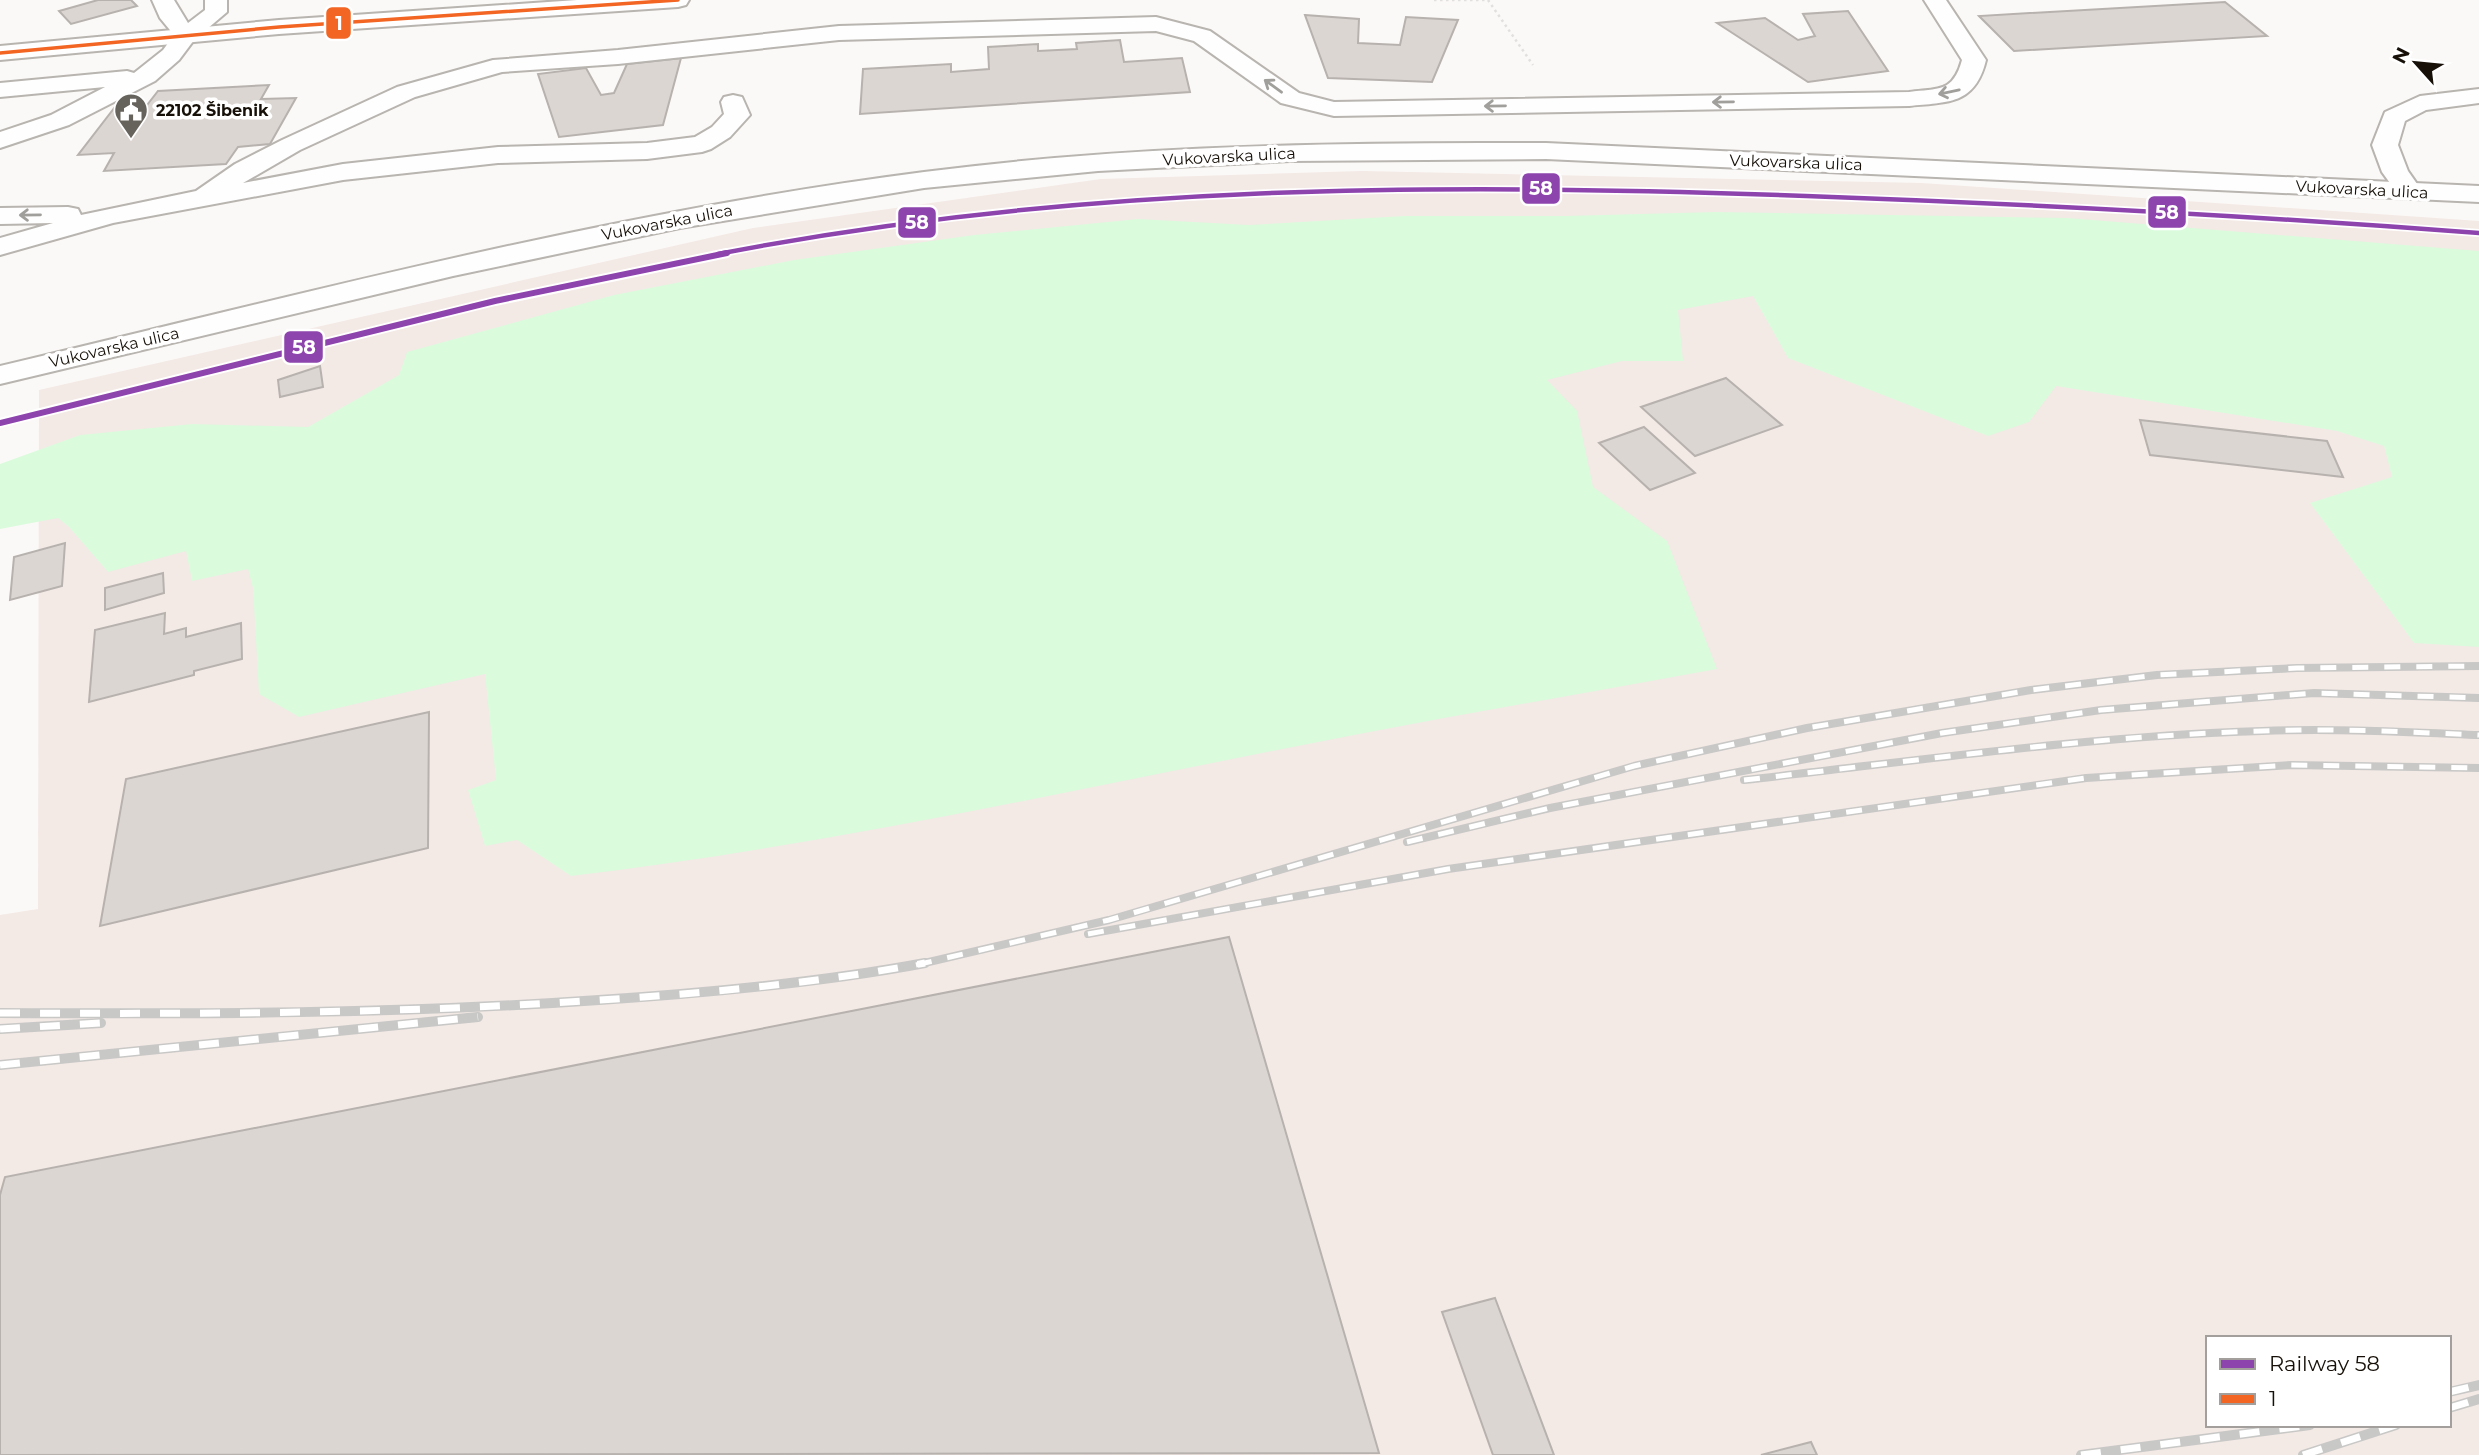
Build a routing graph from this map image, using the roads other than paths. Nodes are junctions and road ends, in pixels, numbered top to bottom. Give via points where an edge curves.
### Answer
1 (163, 0) edge
2 (216, 0) edge
3 (678, 0) edge
4 (1935, 0) edge
5 (186, 35) junction
6 (0, 53) edge
7 (146, 76) junction
8 (0, 90) edge
9 (2479, 96) edge
10 (733, 102) dead end
11 (0, 140) edge
12 (291, 145) junction
13 (302, 181) junction
14 (2409, 191) junction
15 (2479, 194) edge
16 (202, 200) junction
17 (0, 216) edge
18 (109, 216) junction
19 (0, 247) edge
20 (0, 374) edge

1 - 5 main road
2 - 5 main road via 216,12
3 - 5 main road
4 -> 12 main road via 1974,60 1971,79 1960,91 1909,99 1334,109 1290,98 1202,36 1156,24 839,33 501,65 406,92
5 - 6 main road
5 - 7 main road
7 - 8 main road
7 - 11 main road via 60,120
9 - 14 main road via 2420,103 2394,117 2385,145 2395,172
10 - 13 main road via 737,115 702,144 647,151 498,155 343,172
12 - 13 main road
12 - 16 main road
13 - 16 main road
14 - 15 main road, Vukovarska ulica
14 - 20 main road, Vukovarska ulica via 1546,151 1391,149 1100,163 914,181 724,210 514,253
16 - 18 main road
18 -> 17 main road
18 - 19 main road

